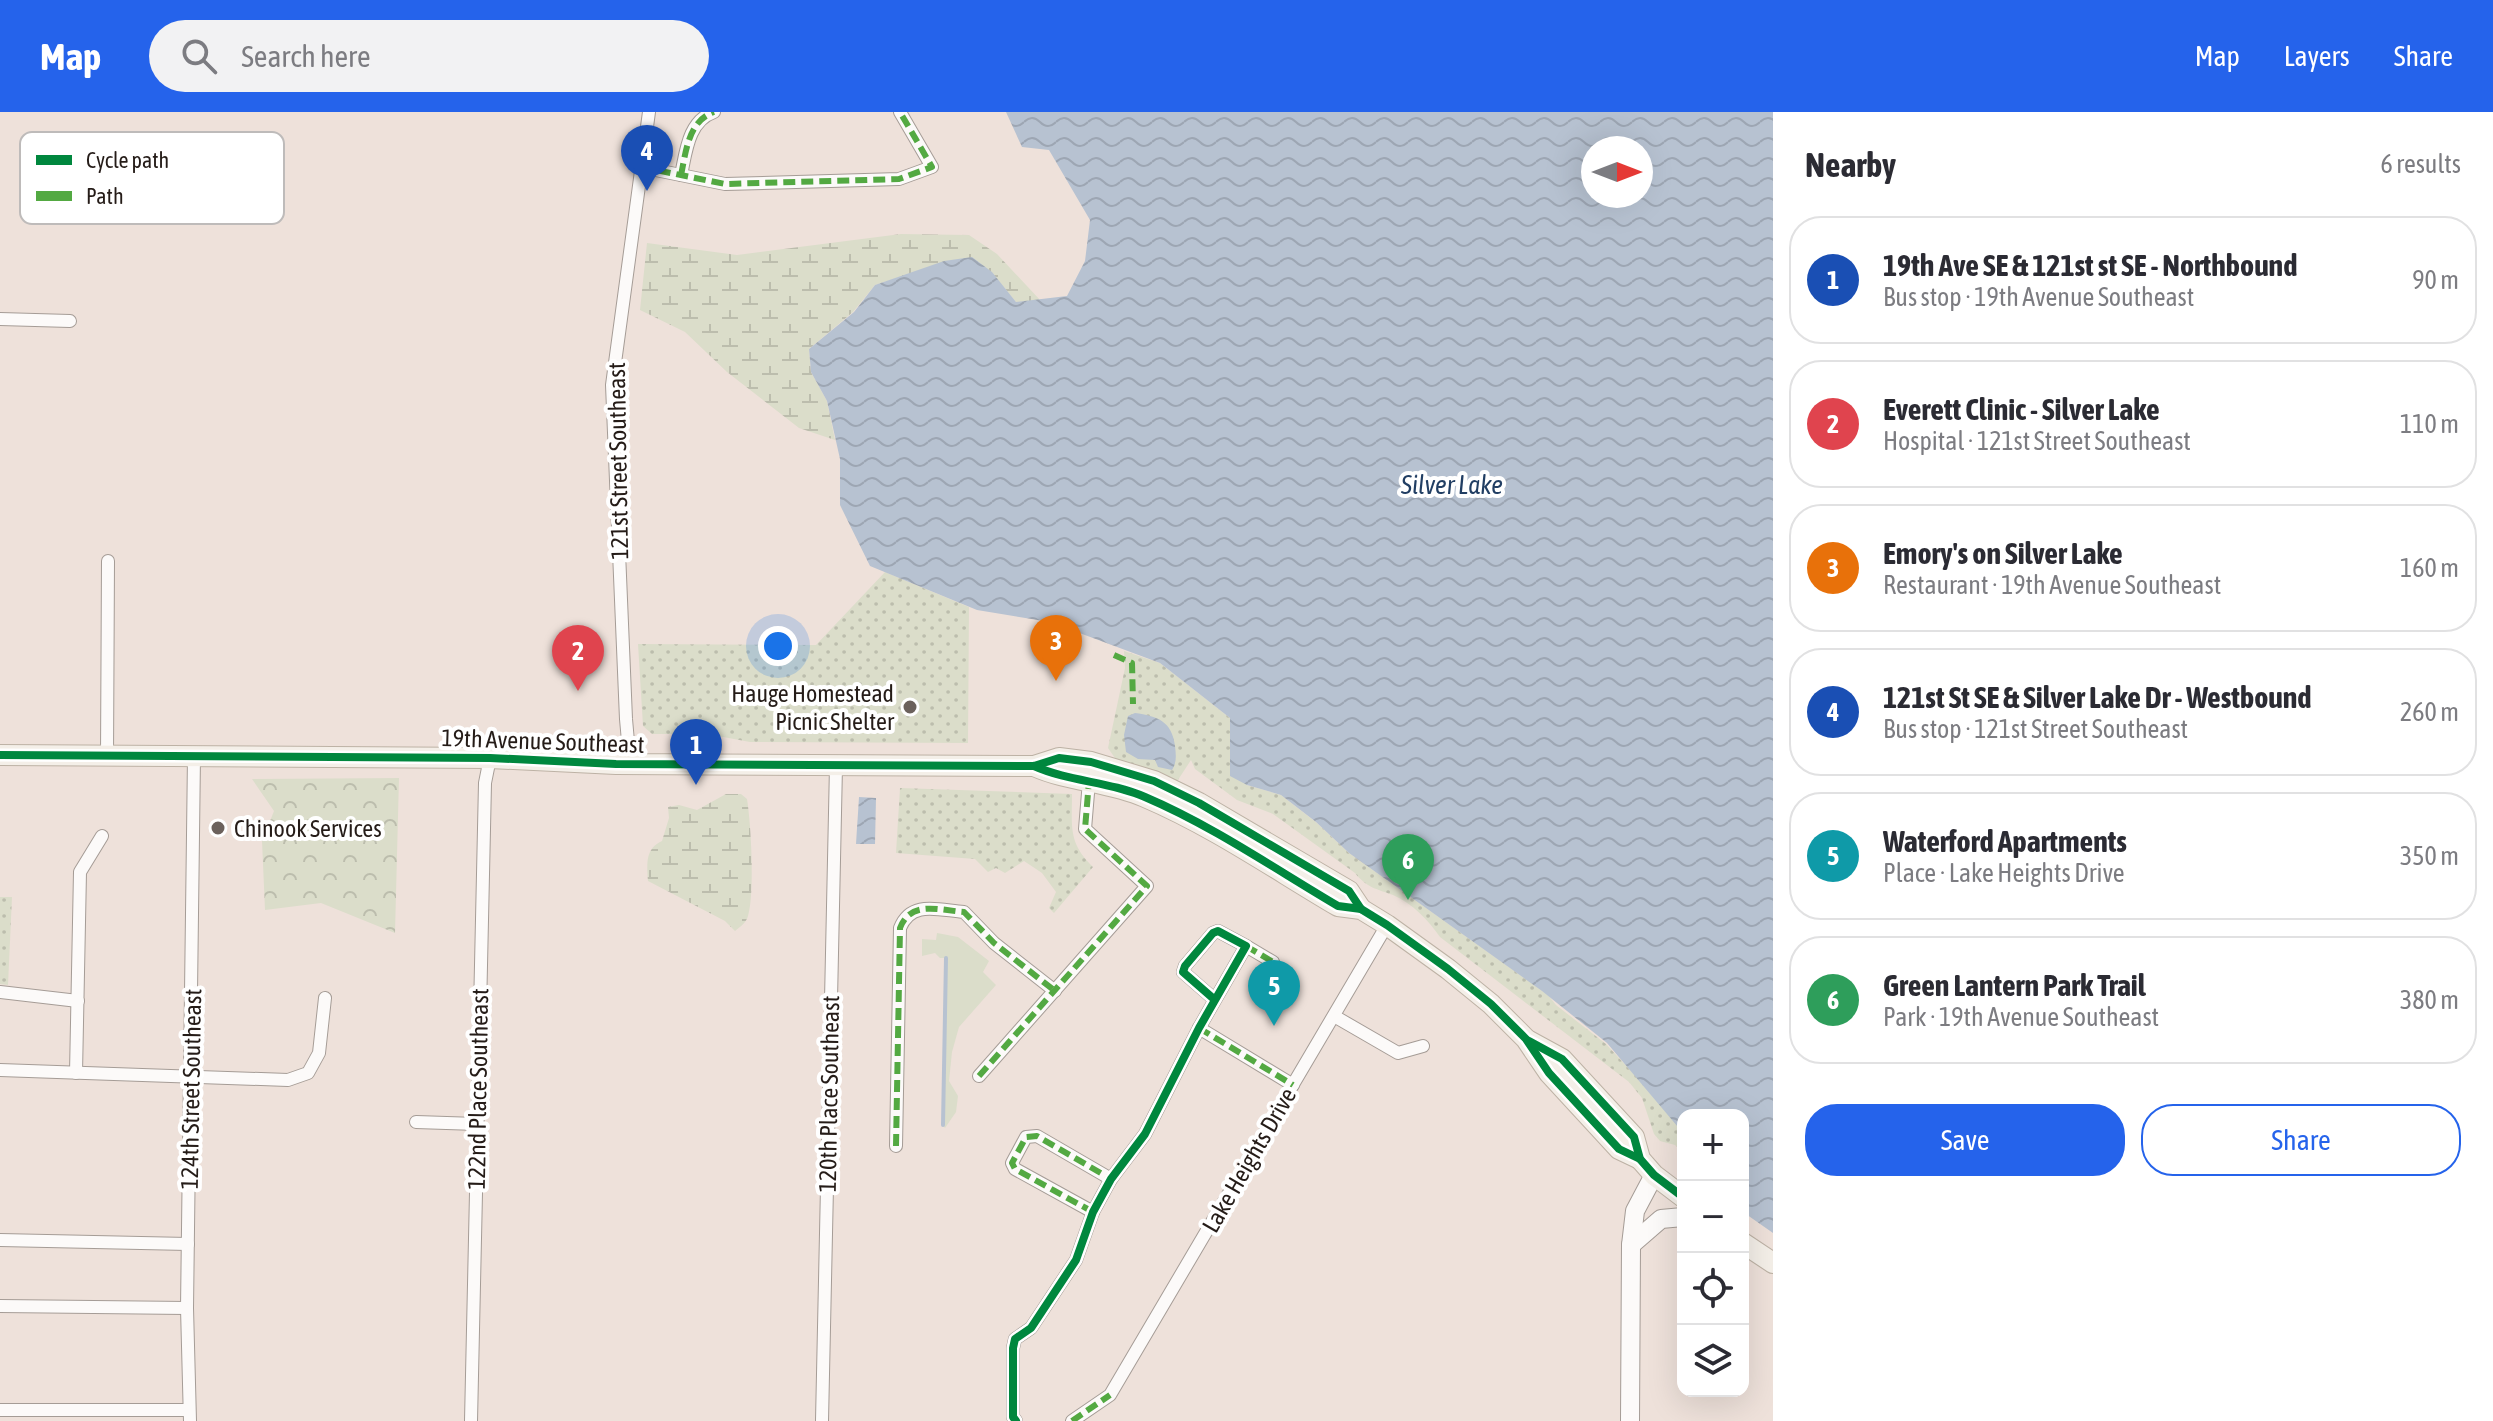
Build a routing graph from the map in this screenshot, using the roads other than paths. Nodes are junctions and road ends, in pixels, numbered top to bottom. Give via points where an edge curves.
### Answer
1 (649, 112) edge
2 (714, 112) edge
3 (900, 112) edge
4 (641, 167) junction
5 (681, 175) junction
6 (0, 319) edge
7 (70, 321) dead end
8 (108, 561) dead end
9 (0, 755) edge
10 (107, 756) junction
11 (194, 756) junction
12 (490, 758) junction
13 (630, 764) junction
14 (836, 766) junction
15 (1034, 766) junction
16 (1089, 781) junction
17 (102, 836) dead end
18 (1361, 909) junction
19 (1387, 925) junction
20 (1246, 946) junction
21 (1273, 962) dead end
22 (1055, 991) junction
23 (0, 992) edge
24 (325, 998) dead end
25 (1215, 1000) junction
26 (78, 1001) junction
27 (1334, 1016) junction
28 (1199, 1028) junction
29 (1423, 1046) dead end
30 (0, 1070) edge
31 (76, 1073) junction
32 (979, 1076) dead end
33 (192, 1077) junction
34 (1293, 1085) junction
35 (416, 1122) dead end
36 (477, 1124) junction
37 (896, 1146) dead end
38 (1654, 1175) junction
39 (1111, 1179) junction
40 (1677, 1192) edge
41 (1093, 1212) junction
42 (1677, 1218) edge
43 (0, 1240) edge
44 (188, 1244) junction
45 (1631, 1245) junction
46 (1749, 1247) edge
47 (1773, 1263) edge
48 (0, 1306) edge
49 (187, 1308) junction
50 (0, 1410) edge
51 (190, 1416) edge
52 (471, 1421) edge
53 (822, 1421) edge
54 (1016, 1421) edge
55 (1072, 1421) edge
56 (1630, 1421) edge

1 - 4 street, 121st Street Southeast
2 - 5 street via 697,124 689,139
3 - 5 street via 932,167 899,179 725,184
4 - 5 street
4 - 13 street, 121st Street Southeast via 612,385
6 - 7 street
8 - 10 street
9 - 10 main road, 19th Avenue Southeast
10 - 11 main road, 19th Avenue Southeast
11 - 12 main road, 19th Avenue Southeast
11 - 33 street, 124th Street Southeast
12 - 13 main road, 19th Avenue Southeast
12 - 36 street, 122nd Place Southeast via 485,783
13 - 14 main road, 19th Avenue Southeast
14 - 15 main road, 19th Avenue Southeast
14 - 53 street, 120th Place Southeast
15 - 16 main road, 19th Avenue Southeast via 1059,777
15 - 18 main road, 19th Avenue Southeast via 1059,758 1091,762 1154,781 1349,891
16 - 18 main road, 19th Avenue Southeast via 1175,810 1338,906
16 - 22 street via 1085,829 1147,886
17 - 26 street via 80,872
18 - 19 main road, 19th Avenue Southeast
19 - 27 street, Lake Heights Drive
19 - 38 main road, 19th Avenue Southeast via 1491,1004 1619,1149 1640,1159
20 - 21 street
20 - 25 street
20 - 25 street via 1222,932 1213,933 1185,966 1186,977
22 - 32 street
22 - 37 street via 964,912 914,909 904,917
23 - 26 street
24 - 33 street via 319,1053 308,1073 288,1080
25 - 28 street
26 - 31 street
27 - 29 street via 1398,1053
27 - 34 street, Lake Heights Drive
28 - 34 street
28 - 39 street via 1145,1134
30 - 31 street
31 - 33 street
33 - 44 street, 124th Street Southeast
34 - 55 street, Lake Heights Drive via 1110,1395
35 - 36 street
36 - 52 street, 122nd Place Southeast
38 - 40 main road, 19th Avenue Southeast
38 - 45 street via 1635,1211
39 - 41 street
39 - 41 street via 1037,1136 1026,1137 1014,1156 1015,1169
41 - 54 street via 1076,1260 1031,1328 1015,1339
42 - 45 street via 1661,1219
43 - 44 street
44 - 49 street, 124th Street Southeast
45 - 56 street
46 - 47 main road
48 - 49 street
49 - 51 street, 124th Street Southeast
50 - 51 street

